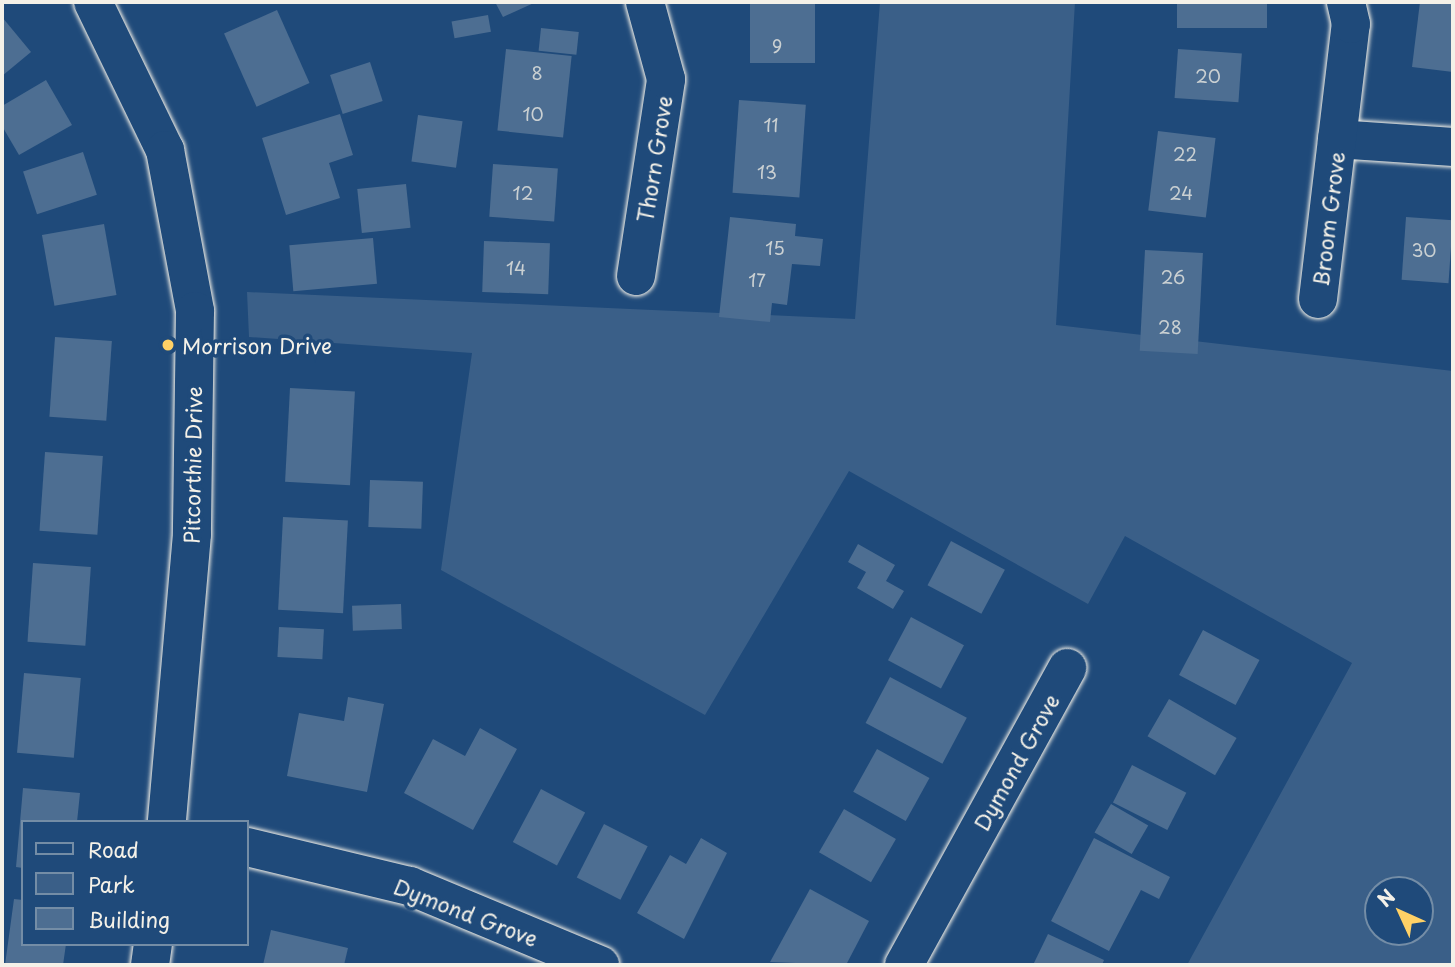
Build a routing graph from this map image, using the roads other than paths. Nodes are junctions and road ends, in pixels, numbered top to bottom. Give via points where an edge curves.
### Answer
1 (93, 2) edge
2 (645, 2) edge
3 (1346, 2) edge
4 (1337, 139) junction
5 (1453, 147) edge
6 (636, 276) dead end
7 (1318, 299) dead end
8 (1067, 668) dead end
9 (167, 820) edge
10 (248, 847) edge
11 (153, 946) edge
12 (150, 965) edge
13 (600, 965) edge
14 (904, 965) edge

1 - 9 street, Pitcorthie Drive via 165,150 195,311 192,534
2 - 6 street, Thorn Grove via 666,79
3 - 4 street, Broom Grove via 1351,24
4 - 5 street, Broom Grove
4 - 7 street, Broom Grove
8 - 14 street, Dymond Grove
10 - 13 street, Dymond Grove via 410,886
11 - 12 street

